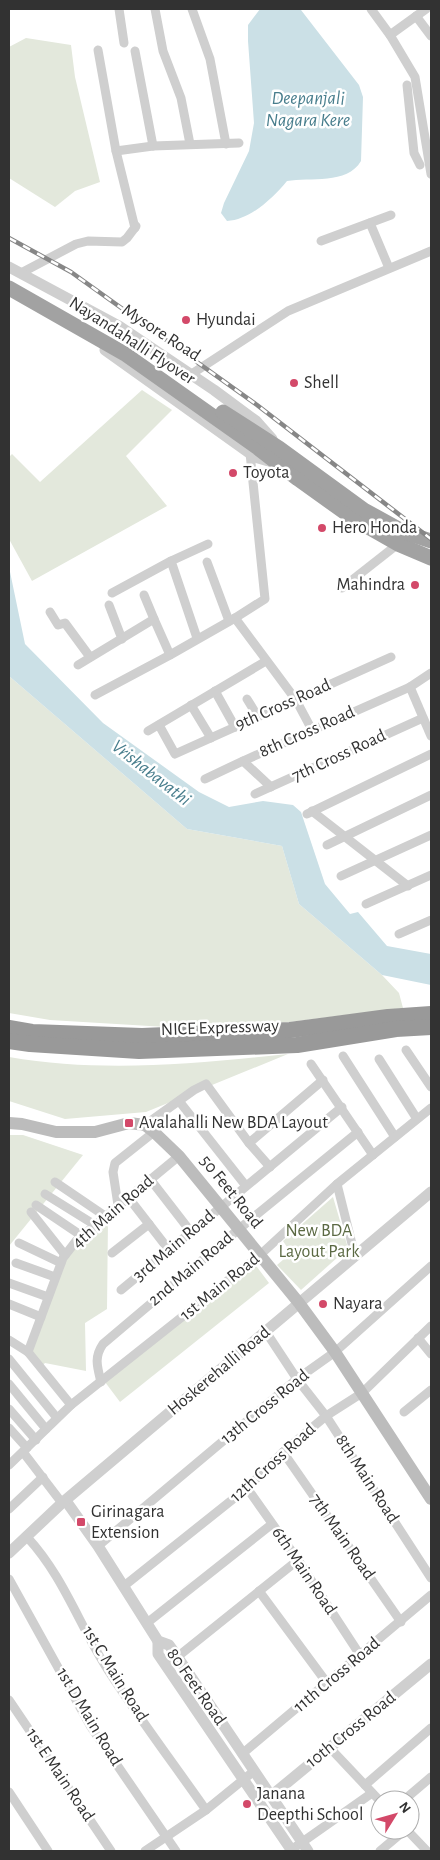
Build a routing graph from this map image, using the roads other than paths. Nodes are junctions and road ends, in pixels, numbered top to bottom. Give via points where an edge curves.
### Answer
1 (119, 9) edge
2 (155, 9) edge
3 (192, 9) edge
4 (371, 9) edge
5 (426, 9) edge
6 (416, 16) junction
7 (390, 35) junction
8 (431, 36) edge
9 (124, 43) dead end
10 (98, 50) dead end
11 (135, 52) dead end
12 (407, 85) dead end
13 (428, 138) edge
14 (239, 143) dead end
15 (190, 144) junction
16 (226, 144) junction
17 (153, 146) junction
18 (116, 152) junction
19 (420, 165) dead end
20 (431, 174) edge
21 (391, 215) dead end
22 (370, 223) junction
23 (321, 241) dead end
24 (431, 250) edge
25 (9, 267) edge
26 (389, 268) junction
27 (15, 276) edge
28 (9, 288) edge
29 (9, 293) edge
30 (127, 351) junction
31 (190, 375) junction
32 (251, 430) joint
33 (279, 448) junction
34 (254, 450) junction
35 (431, 541) edge
36 (208, 544) dead end
37 (398, 544) junction
38 (431, 558) edge
39 (171, 561) junction
40 (207, 562) dead end
41 (342, 588) dead end
42 (112, 593) dead end
43 (144, 595) dead end
44 (110, 605) dead end
45 (50, 612) dead end
46 (154, 619) junction
47 (232, 619) junction
48 (197, 638) junction
49 (122, 639) junction
50 (170, 655) junction
51 (391, 657) dead end
52 (90, 658) junction
53 (266, 660) junction
54 (78, 665) dead end
55 (431, 673) edge
56 (410, 687) junction
57 (215, 691) junction
58 (95, 695) dead end
59 (246, 699) dead end
60 (296, 700) junction
61 (191, 705) junction
62 (258, 717) junction
63 (423, 718) junction
64 (159, 725) junction
65 (236, 727) junction
66 (312, 730) junction
67 (148, 731) dead end
68 (431, 736) edge
69 (211, 738) junction
70 (431, 754) edge
71 (243, 760) junction
72 (206, 779) dead end
73 (271, 787) junction
74 (255, 794) dead end
75 (431, 795) edge
76 (322, 806) junction
77 (327, 817) dead end
78 (431, 835) edge
79 (345, 836) junction
80 (327, 845) dead end
81 (375, 860) junction
82 (431, 875) edge
83 (341, 876) dead end
84 (408, 886) junction
85 (366, 904) dead end
86 (431, 920) edge
87 (399, 934) dead end
88 (431, 1014) edge
89 (431, 1027) edge
90 (9, 1028) edge
91 (9, 1041) edge
92 (406, 1050) dead end
93 (343, 1056) dead end
94 (379, 1060) dead end
95 (312, 1064) dead end
96 (323, 1080) junction
97 (431, 1087) edge
98 (179, 1101) junction
99 (342, 1107) junction
100 (431, 1108) edge
101 (417, 1119) junction
102 (9, 1123) edge
103 (149, 1128) junction
104 (358, 1132) junction
105 (395, 1137) junction
106 (249, 1142) junction
107 (373, 1154) junction
108 (179, 1156) junction
109 (270, 1166) junction
110 (150, 1179) junction
111 (55, 1182) dead end
112 (337, 1184) junction
113 (246, 1186) junction
114 (431, 1192) edge
115 (45, 1194) dead end
116 (128, 1197) junction
117 (118, 1205) junction
118 (220, 1207) junction
119 (105, 1216) junction
120 (149, 1224) junction
121 (95, 1225) junction
122 (239, 1229) junction
123 (191, 1232) junction
124 (82, 1236) junction
125 (19, 1243) dead end
126 (169, 1250) junction
127 (112, 1253) dead end
128 (260, 1255) junction
129 (355, 1256) junction
130 (63, 1259) junction
131 (16, 1263) dead end
132 (431, 1266) edge
133 (55, 1277) junction
134 (9, 1283) edge
135 (121, 1290) dead end
136 (48, 1297) junction
137 (299, 1303) junction
138 (9, 1304) edge
139 (41, 1317) junction
140 (431, 1326) edge
141 (266, 1332) junction
142 (418, 1338) junction
143 (9, 1340) edge
144 (28, 1352) junction
145 (335, 1352) junction
146 (431, 1354) edge
147 (9, 1359) edge
148 (297, 1379) junction
149 (100, 1382) junction
150 (9, 1384) edge
151 (431, 1390) edge
152 (362, 1393) junction
153 (71, 1405) junction
154 (9, 1409) edge
155 (404, 1412) dead end
156 (326, 1416) junction
157 (57, 1418) junction
158 (9, 1428) edge
159 (46, 1429) junction
160 (36, 1440) junction
161 (9, 1451) edge
162 (283, 1452) junction
163 (22, 1453) junction
164 (9, 1465) edge
165 (43, 1477) junction
166 (247, 1488) junction
167 (431, 1498) edge
168 (64, 1502) junction
169 (9, 1509) edge
170 (272, 1524) junction
171 (27, 1537) junction
172 (98, 1546) junction
173 (9, 1553) edge
174 (298, 1560) junction
175 (431, 1578) edge
176 (9, 1579) edge
177 (124, 1586) junction
178 (259, 1591) junction
179 (431, 1595) edge
180 (401, 1622) junction
181 (147, 1623) junction
182 (158, 1641) junction
183 (360, 1655) junction
184 (177, 1656) junction
185 (431, 1664) edge
186 (166, 1666) junction
187 (327, 1683) junction
188 (9, 1700) edge
189 (431, 1728) edge
190 (330, 1748) junction
191 (242, 1754) junction
192 (254, 1771) junction
193 (244, 1780) junction
194 (429, 1782) edge
195 (365, 1785) junction
196 (418, 1790) edge
197 (370, 1791) edge
198 (9, 1792) edge
199 (370, 1795) edge
200 (271, 1796) junction
201 (206, 1810) junction
202 (166, 1838) junction
203 (394, 1840) edge
204 (416, 1840) edge
205 (305, 1847) edge
206 (292, 1850) edge
207 (48, 1851) edge
208 (111, 1851) edge
209 (146, 1851) edge
210 (176, 1851) edge
211 (380, 1851) edge
212 (427, 1851) edge

1 - 9 street
2 - 15 street via 162,51 181,98
3 - 16 street via 210,59
4 - 7 street
5 - 6 street
6 - 7 street
6 - 8 street
7 - 13 street via 415,77
10 - 18 street
11 - 17 street
12 - 19 street via 414,153
13 - 20 street
14 - 16 street
15 - 16 street
15 - 17 street
17 - 18 street
18 - 27 street via 135,227 127,238 122,242 76,244
21 - 22 street
22 - 23 street
22 - 26 street
24 - 26 street
25 - 27 street, Mysore Road
26 - 31 street via 288,311
27 - 30 highway, Nayandahalli Flyover
27 - 31 street, Mysore Road via 119,326
28 - 30 highway, Nayandahalli Flyover
29 - 34 street via 85,335
30 - 32 highway, Nayandahalli Flyover
30 - 34 highway, Nayandahalli Flyover
31 - 33 street, Mysore Road via 256,421
32 - 33 highway, Mysore Road
33 - 35 highway, Mysore Road via 364,510 404,532
34 - 37 highway via 354,519
34 - 47 street via 265,599
36 - 39 street
37 - 38 highway
37 - 41 street
39 - 42 street
39 - 48 street
40 - 47 street
43 - 46 street
44 - 49 street
45 - 52 street via 58,625 65,623
46 - 49 street
46 - 50 street
47 - 48 street
47 - 53 street
48 - 50 street
49 - 52 street
50 - 58 street
51 - 60 street, 9th Cross Road
52 - 54 street
53 - 57 street
53 - 60 street
55 - 56 street, 8th Cross Road
56 - 63 street
56 - 66 street, 8th Cross Road
57 - 61 street
57 - 65 street
59 - 62 street
60 - 62 street, 9th Cross Road
60 - 66 street
61 - 64 street
61 - 69 street
62 - 65 street, 9th Cross Road
63 - 68 street
63 - 73 street, 7th Cross Road
64 - 67 street
64 - 69 street, 9th Cross Road via 176,754
65 - 69 street, 9th Cross Road
66 - 71 street, 8th Cross Road
70 - 76 street
71 - 72 street, 8th Cross Road
71 - 73 street
73 - 74 street, 7th Cross Road
75 - 79 street
76 - 77 street
76 - 79 street via 310,812
78 - 81 street
79 - 80 street
79 - 81 street
81 - 83 street
81 - 84 street
82 - 84 street
84 - 85 street
86 - 87 street
88 - 90 highway, NICE Expressway via 290,1030 142,1036 32,1032
89 - 91 highway, NICE Expressway via 297,1046 139,1051
92 - 97 street
93 - 105 street
94 - 101 street
95 - 96 street
96 - 99 street
96 - 106 street
98 - 103 street
98 - 106 street via 206,1084
98 - 113 street
99 - 104 street
99 - 109 street, 3rd Main Road
100 - 101 street, 1st Main Road
101 - 105 street, 1st Main Road
102 - 103 main road via 56,1132 95,1132 129,1123
103 - 108 main road, 50 Feet Road
103 - 117 street via 115,1163 113,1172
104 - 107 street
104 - 122 street, 2nd Main Road
105 - 107 street, 1st Main Road
106 - 109 street
107 - 112 street, 1st Main Road
108 - 110 street, 4th Main Road
108 - 118 main road, 50 Feet Road
109 - 113 street, 3rd Main Road
110 - 116 street, 4th Main Road
110 - 123 street
111 - 119 street
112 - 128 street, 1st Main Road
112 - 129 street
113 - 118 street, 3rd Main Road
114 - 129 street, Hoskerehalli Road
115 - 121 street
116 - 117 street, 4th Main Road
116 - 120 street
117 - 119 street, 4th Main Road
118 - 122 main road, 50 Feet Road
118 - 123 street, 3rd Main Road
119 - 121 street, 4th Main Road
120 - 126 street
120 - 127 street
121 - 124 street, 4th Main Road
122 - 128 main road, 50 Feet Road
122 - 149 street, 2nd Main Road via 103,1344 96,1361
123 - 126 street, 3rd Main Road
124 - 130 street, 4th Main Road
124 - 130 street via 34,1208
125 - 130 street
126 - 135 street, 3rd Main Road
128 - 137 main road, 50 Feet Road
128 - 149 street, 1st Main Road
129 - 137 street, Hoskerehalli Road
130 - 133 street, 4th Main Road
131 - 133 street
132 - 145 street, 13th Cross Road
133 - 136 street, 4th Main Road
134 - 136 street
136 - 139 street, 4th Main Road
137 - 141 street, Hoskerehalli Road
137 - 145 main road, 50 Feet Road
138 - 139 street
139 - 144 street, 4th Main Road
140 - 142 street, 12th Cross Road
141 - 148 street, 8th Main Road
141 - 168 street, Hoskerehalli Road
142 - 146 street
142 - 152 street, 12th Cross Road
143 - 144 street
144 - 153 street
145 - 148 street, 13th Cross Road
145 - 152 main road, 50 Feet Road
147 - 157 street
148 - 156 street, 8th Main Road
148 - 172 street, 13th Cross Road
149 - 153 street, 1st Main Road
150 - 159 street
151 - 155 street
152 - 156 street, 12th Cross Road
152 - 167 main road, 50 Feet Road
153 - 157 street, 1st Main Road
154 - 160 street
156 - 162 street, 12th Cross Road
156 - 175 street, 8th Main Road
157 - 159 street, 1st Main Road
158 - 163 street
159 - 160 street, 1st Main Road
160 - 163 street, 1st Main Road
161 - 163 street
162 - 166 street, 12th Cross Road
162 - 180 street, 7th Main Road
163 - 164 street, 1st Main Road
163 - 165 street
165 - 168 street
165 - 169 street
166 - 170 street, 6th Main Road
166 - 177 street, 12th Cross Road
168 - 171 street, Hoskerehalli Road
168 - 172 street, 80 Feet Road
170 - 174 street, 6th Main Road
170 - 181 street
171 - 173 street, Hoskerehalli Road
171 - 201 street, 1st C Main Road via 54,1570 107,1669
172 - 177 street, 80 Feet Road
174 - 178 street
174 - 183 street, 6th Main Road
176 - 202 street, 1st D Main Road via 91,1727
177 - 181 street, 80 Feet Road
178 - 184 street
178 - 187 street
179 - 180 street, 11th Cross Road
180 - 183 street, 11th Cross Road
181 - 182 street, 80 Feet Road
182 - 184 street, 80 Feet Road via 169,1645
182 - 186 street, 80 Feet Road via 158,1654
183 - 187 street, 11th Cross Road
184 - 186 street
184 - 191 street, 80 Feet Road
185 - 190 street, 10th Cross Road
186 - 193 street, 80 Feet Road
187 - 191 street, 11th Cross Road
188 - 208 street, 1st E Main Road
189 - 195 street
190 - 195 street
190 - 200 street, 10th Cross Road
191 - 192 street, 80 Feet Road
192 - 193 street
192 - 200 street, 80 Feet Road
193 - 201 street
193 - 206 street, 80 Feet Road
194 - 196 street
195 - 197 street
198 - 207 street
199 - 205 street
200 - 205 street, 80 Feet Road
201 - 202 street
202 - 209 street
202 - 210 street, 1st D Main Road
203 - 211 street
204 - 212 street
205 - 206 street

